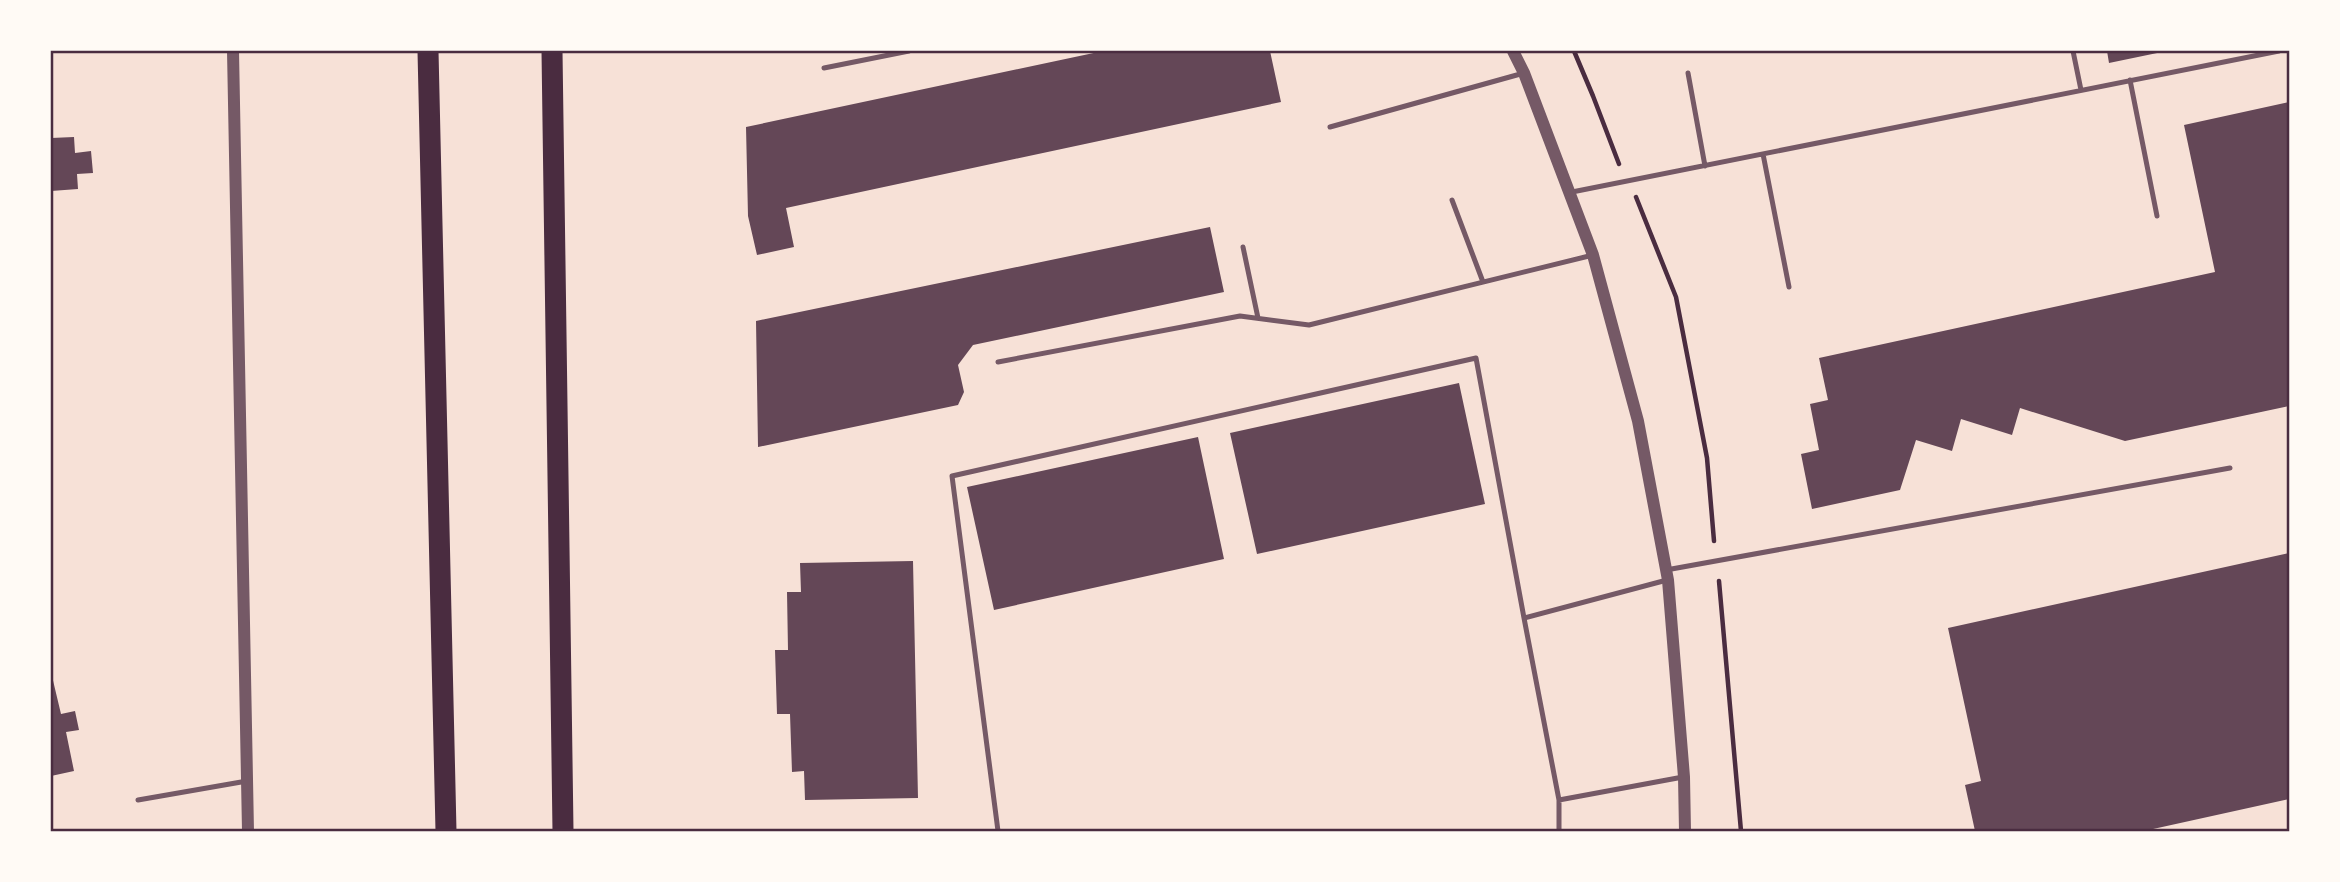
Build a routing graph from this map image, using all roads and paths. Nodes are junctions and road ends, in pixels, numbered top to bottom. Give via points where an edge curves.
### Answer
1 (233, 51) edge
2 (428, 51) edge
3 (552, 51) edge
4 (909, 51) edge
5 (1513, 51) edge
6 (1574, 51) edge
7 (2073, 51) edge
8 (2279, 51) edge
9 (824, 68) dead end
10 (1524, 73) junction
11 (1688, 73) dead end
12 (2130, 80) junction
13 (2081, 90) junction
14 (1330, 127) dead end
15 (1763, 154) junction
16 (1616, 159) dead end
17 (1705, 166) junction
18 (1570, 193) junction
19 (1452, 200) dead end
20 (1639, 203) dead end
21 (2157, 216) dead end
22 (1243, 247) dead end
23 (1593, 254) junction
24 (1483, 282) junction
25 (1790, 287) dead end
26 (1258, 318) junction
27 (998, 362) dead end
28 (2230, 468) dead end
29 (1712, 527) dead end
30 (1667, 575) junction
31 (1720, 587) dead end
32 (1524, 618) junction
33 (1684, 777) junction
34 (247, 780) junction
35 (138, 800) dead end
36 (1559, 800) junction
37 (248, 831) edge
38 (446, 831) edge
39 (563, 831) edge
40 (998, 831) edge
41 (1559, 831) edge
42 (1685, 831) edge
43 (1741, 831) edge

1 - 34 street
2 - 38 highway
3 - 39 highway
4 - 9 lane
5 - 10 street
6 - 16 path
7 - 13 lane
8 - 12 lane
10 - 14 lane
10 - 18 street
11 - 17 lane
12 - 13 lane
12 - 21 lane
13 - 15 lane
15 - 17 lane
15 - 25 lane
17 - 18 lane
18 - 23 street
19 - 24 lane
20 - 29 path via 1676,298 1707,458
22 - 26 lane
23 - 24 lane
23 - 30 street via 1638,421
24 - 26 lane via 1309,326
26 - 27 lane via 1240,316
28 - 30 lane
30 - 32 lane
30 - 33 street
31 - 43 path
32 - 36 lane
32 - 40 lane via 1476,358 952,476
33 - 36 lane
33 - 42 street
34 - 35 lane
34 - 37 street
36 - 41 lane

